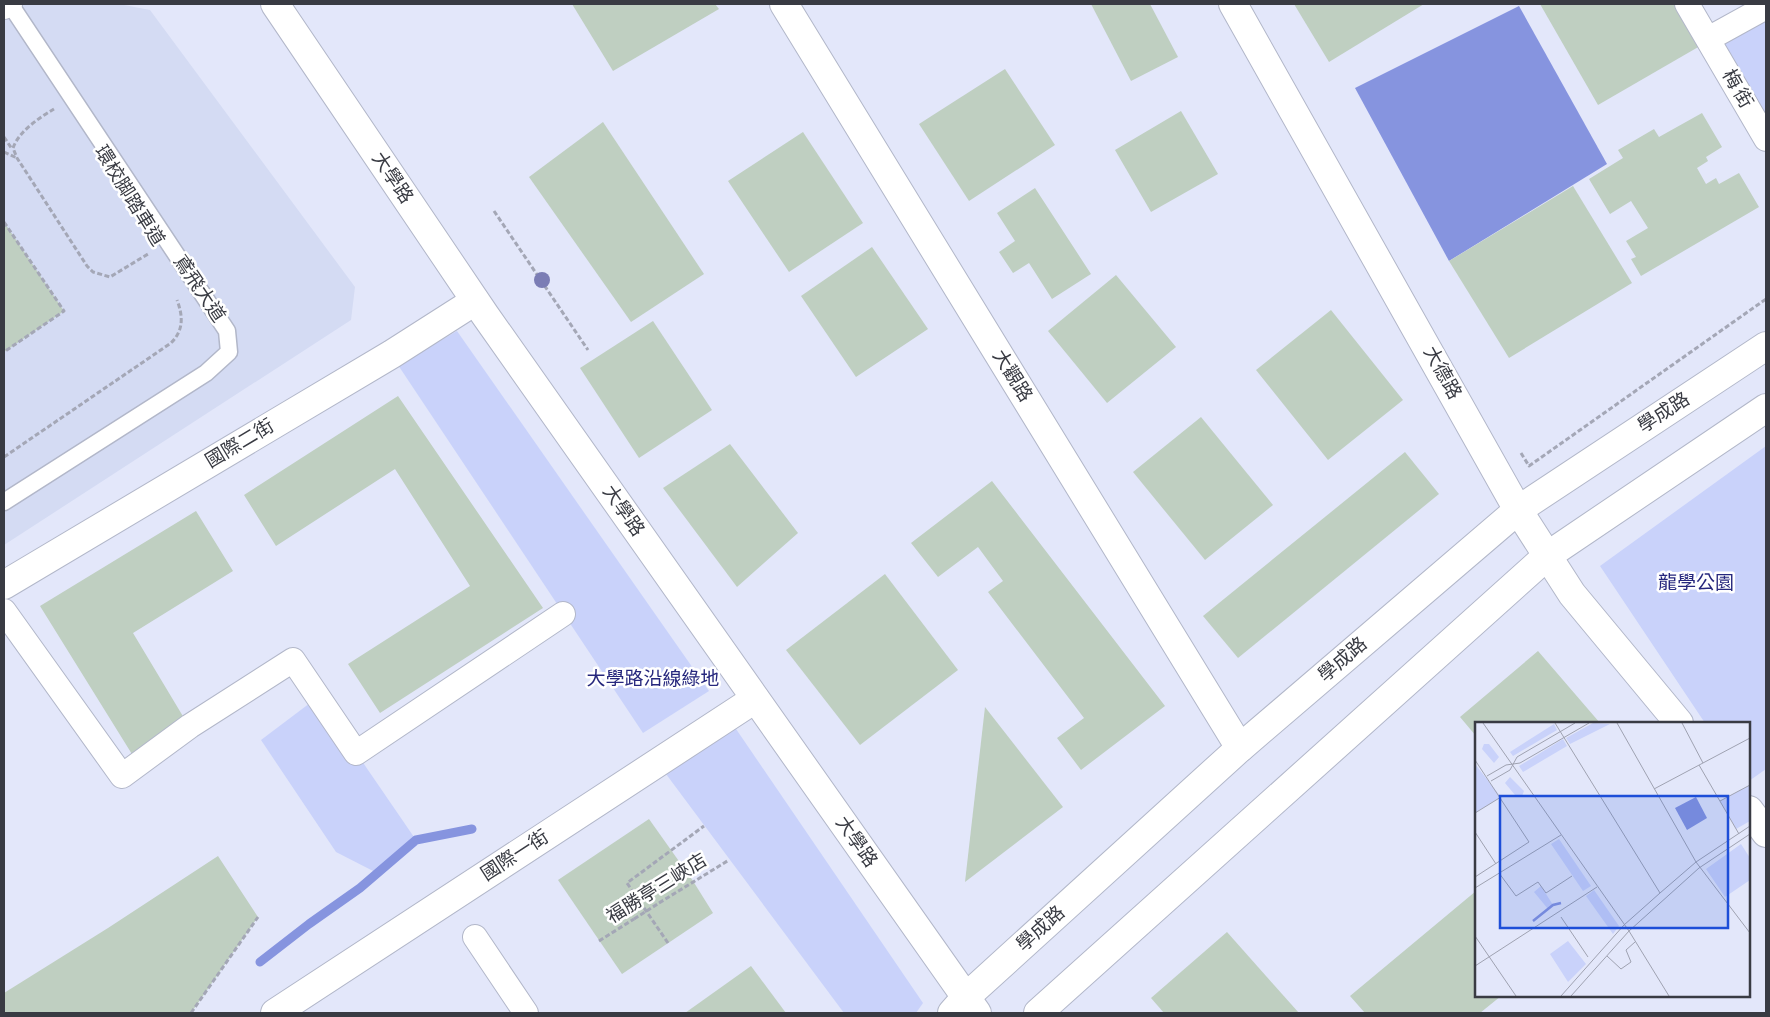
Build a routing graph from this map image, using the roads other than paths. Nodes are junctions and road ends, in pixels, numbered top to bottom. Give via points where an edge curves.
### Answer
1 (10, 4) edge
2 (784, 4) edge
3 (1233, 4) edge
4 (1687, 4) edge
5 (280, 6) edge
6 (4, 7) edge
7 (1766, 7) edge
8 (1708, 39) junction
9 (1766, 140) edge
10 (475, 301) junction
11 (1766, 346) edge
12 (1766, 408) edge
13 (4, 502) edge
14 (1518, 510) junction
15 (1547, 556) junction
16 (4, 585) edge
17 (4, 612) edge
18 (563, 614) dead end
19 (755, 699) junction
20 (1678, 722) edge
21 (1240, 748) junction
22 (1750, 811) edge
23 (1766, 833) edge
24 (475, 937) dead end
25 (965, 1008) edge
26 (275, 1013) edge
27 (526, 1013) edge
28 (1038, 1013) edge

1 - 6 street
1 - 13 lane, 鳶飛大道 via 227,330 229,352 206,373
2 - 21 street, 大觀路
3 - 14 street, 大德路
4 - 8 street, 梅 街
5 - 10 street, 大學路
7 - 8 street
8 - 9 street, 梅 街
10 - 16 street, 國際二街 via 384,359
10 - 19 street, 大學路
11 - 14 street, 學成路
12 - 15 street
14 - 15 street, 大德路
14 - 21 street, 學成路
15 - 20 street, 大德路 via 1572,594
15 - 28 street
17 - 18 street via 122,776 190,726 293,660 356,753
19 - 25 street, 大學路
19 - 26 street, 國際一街
21 - 25 street, 學成路
22 - 23 street
24 - 27 street

